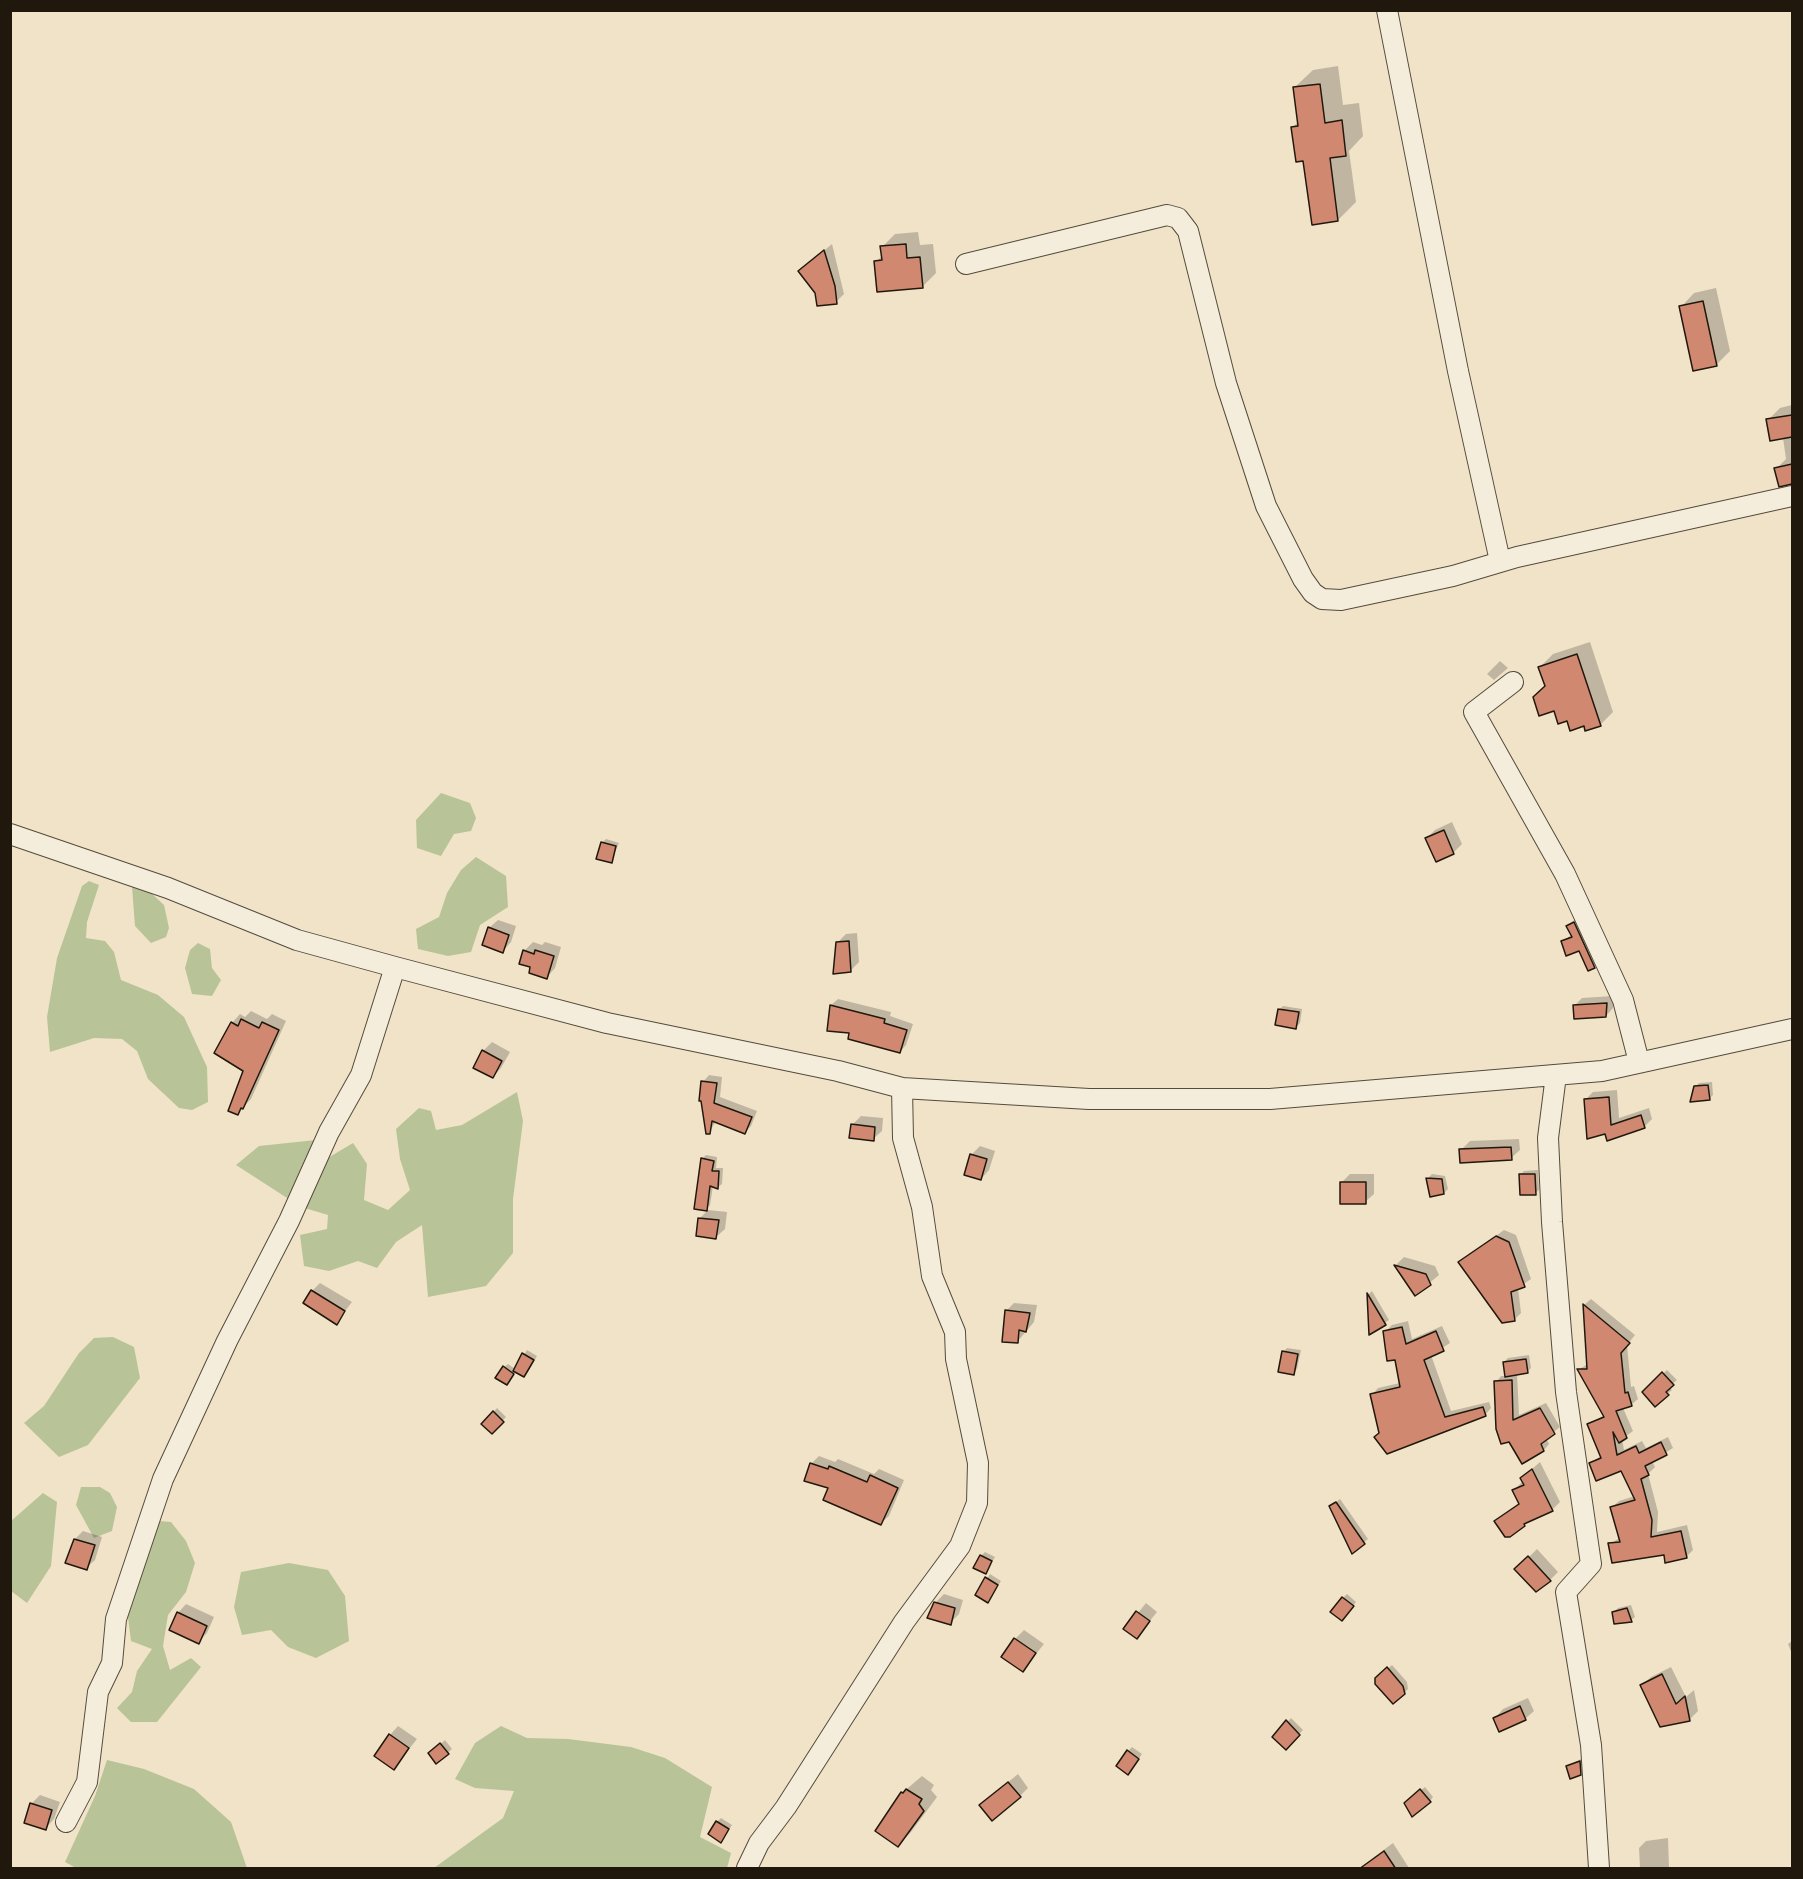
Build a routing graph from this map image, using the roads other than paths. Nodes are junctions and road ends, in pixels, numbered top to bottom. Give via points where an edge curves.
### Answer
1 (1387, 10) edge
2 (966, 264) dead end
3 (1792, 496) edge
4 (1500, 561) junction
5 (1513, 682) dead end
6 (10, 834) edge
7 (395, 968) junction
8 (1792, 1029) edge
9 (1639, 1062) junction
10 (1556, 1075) junction
11 (902, 1088) junction
12 (66, 1822) dead end
13 (747, 1869) edge
14 (1599, 1869) edge

1 - 4 street
2 - 4 street via 1167,215 1178,219 1188,231 1226,383 1266,506 1312,593 1322,599 1341,600 1452,576
3 - 4 street
5 - 9 street via 1474,712 1565,874 1623,1000
6 - 7 street via 168,888 297,940
7 - 11 street via 607,1023
7 - 12 street via 361,1075 329,1132 163,1479 116,1619 112,1663 98,1692 87,1782
8 - 9 street
9 - 10 street via 1602,1071
10 - 11 street via 1270,1099 1089,1099
10 - 14 street via 1548,1138 1552,1222 1566,1392 1591,1564 1566,1592 1591,1745
11 - 13 street via 903,1138 922,1207 932,1276 955,1332 956,1359 978,1463 976,1503 960,1546 904,1622 759,1843

